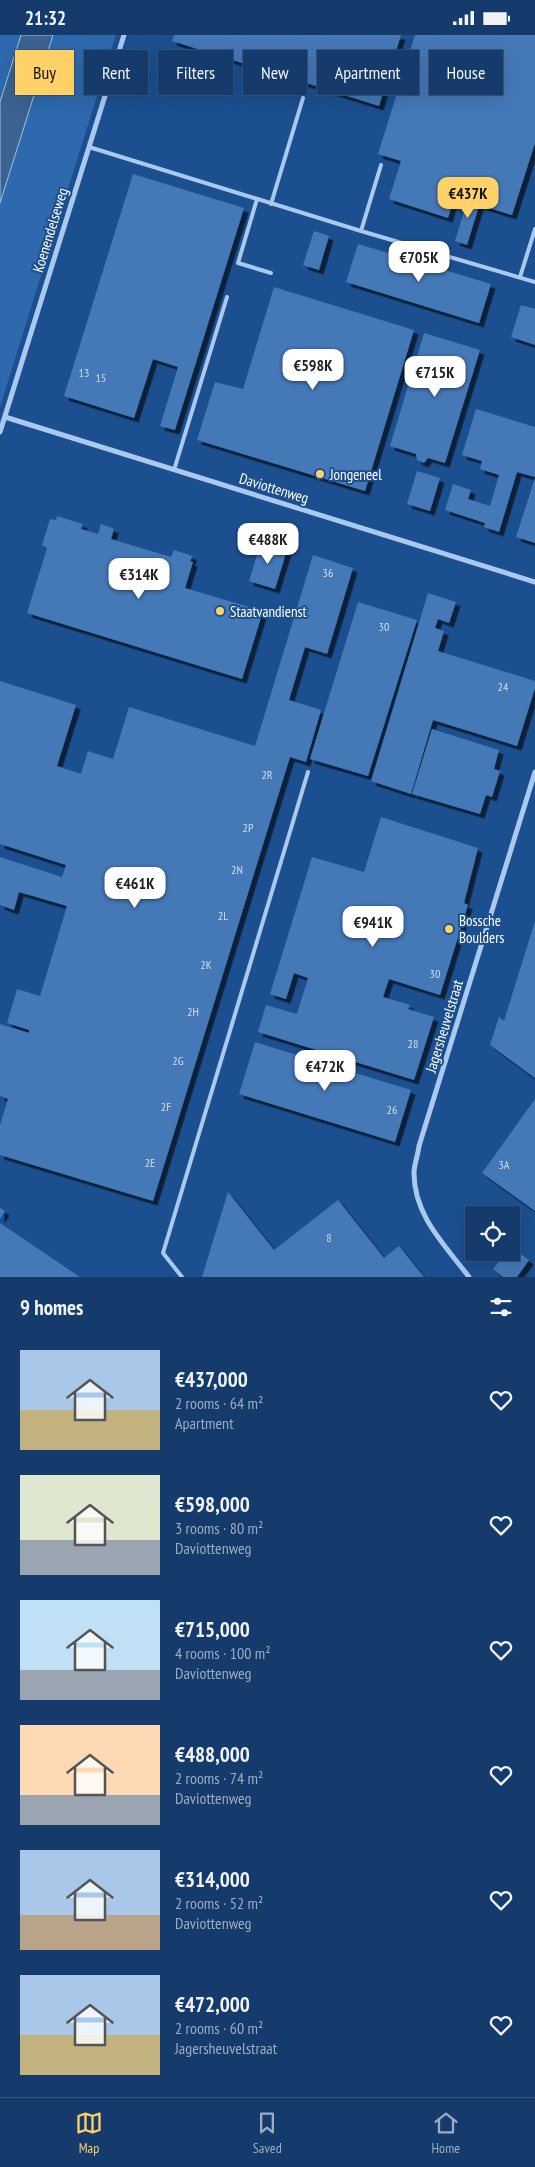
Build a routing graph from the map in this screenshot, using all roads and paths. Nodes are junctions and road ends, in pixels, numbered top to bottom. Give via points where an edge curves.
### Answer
1 (124, 35) edge
2 (304, 98) dead end
3 (89, 147) junction
4 (381, 165) dead end
5 (257, 199) junction
6 (271, 204) junction
7 (535, 229) edge
8 (361, 231) junction
9 (271, 273) dead end
10 (520, 277) junction
11 (535, 282) edge
12 (228, 297) dead end
13 (5, 417) junction
14 (0, 432) edge
15 (174, 470) junction
16 (535, 582) edge
17 (535, 772) edge
18 (308, 773) dead end
19 (182, 1277) edge
20 (469, 1277) edge

1 - 3 street, Koenendelseweg
2 - 6 lane
3 - 5 lane
3 - 13 street, Koenendelseweg
4 - 8 lane
5 - 6 lane
5 - 9 lane via 238,263
6 - 8 lane
7 - 10 lane
8 - 10 lane
10 - 11 lane
12 - 15 lane
13 - 14 street, Koenendelseweg
13 - 15 street, Daviottenweg
15 - 16 street, Daviottenweg
17 - 20 street, Jagersheuvelstraat via 419,1146 414,1173 419,1204 427,1223
18 - 19 lane via 163,1253

